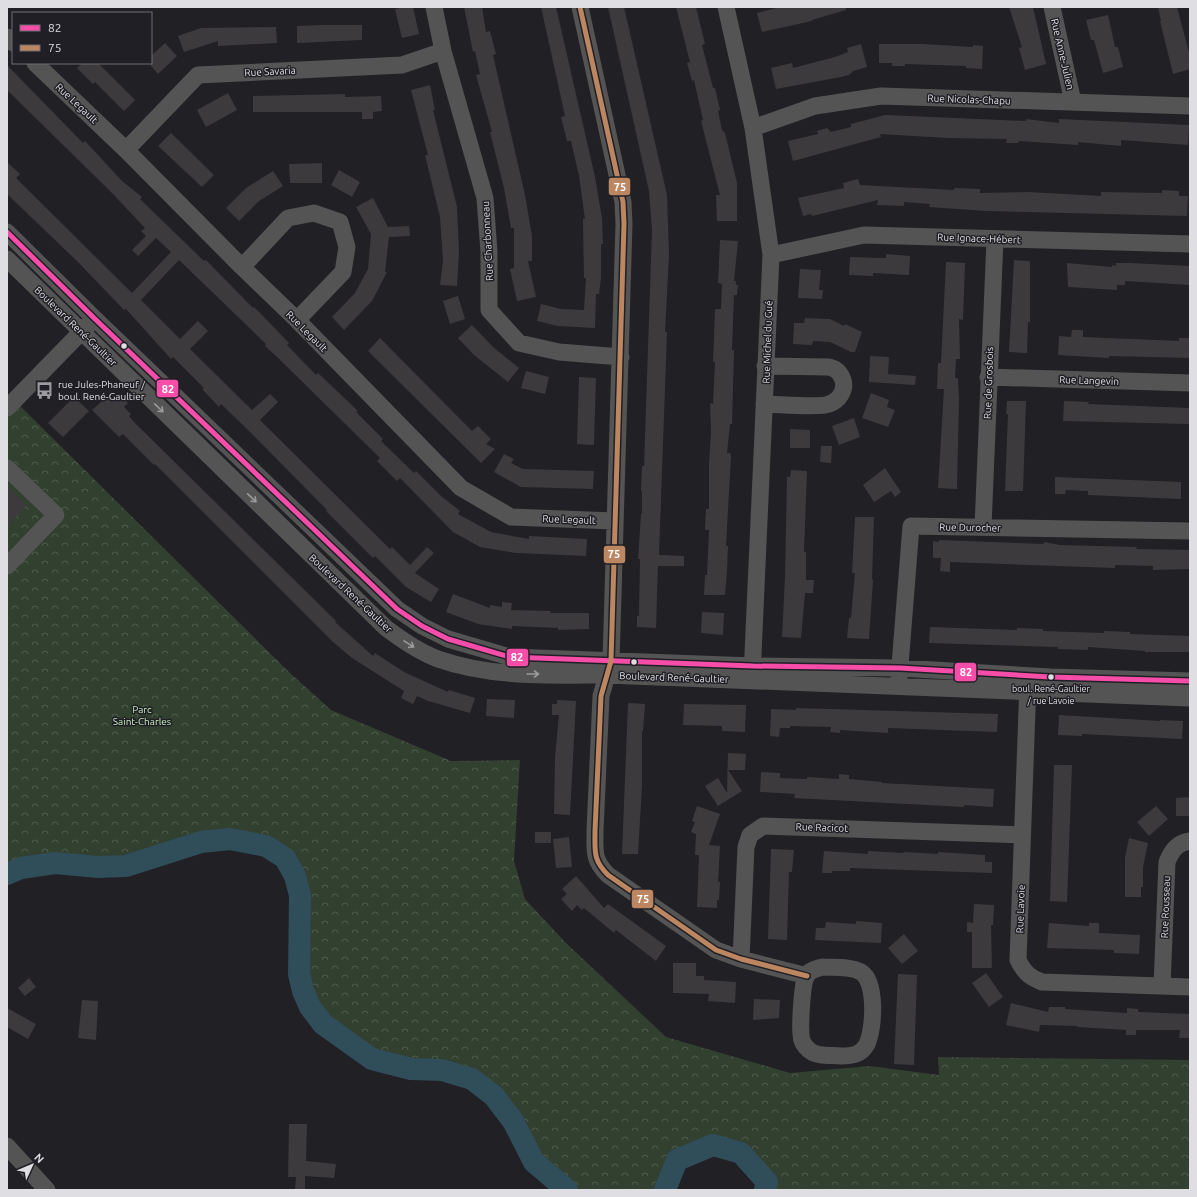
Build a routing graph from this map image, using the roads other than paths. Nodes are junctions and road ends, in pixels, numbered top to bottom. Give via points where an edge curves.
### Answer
1 (434, 7) edge
2 (580, 7) edge
3 (726, 7) edge
4 (1052, 7) edge
5 (443, 51) junction
6 (36, 64) edge
7 (1073, 102) junction
8 (1190, 106) edge
9 (753, 128) junction
10 (126, 150) junction
11 (7, 232) edge
12 (995, 238) junction
13 (1190, 244) edge
14 (770, 255) junction
15 (7, 259) edge
16 (242, 267) junction
17 (94, 318) junction
18 (297, 320) junction
19 (81, 332) junction
20 (621, 357) junction
21 (765, 366) junction
22 (988, 377) junction
23 (1190, 383) edge
24 (764, 404) junction
25 (7, 408) edge
26 (7, 468) edge
27 (615, 521) junction
28 (983, 527) junction
29 (1190, 531) edge
30 (7, 566) edge
31 (609, 668) junction
32 (900, 668) junction
33 (753, 673) junction
34 (1190, 681) edge
35 (1028, 684) junction
36 (898, 686) junction
37 (1190, 698) edge
38 (1022, 835) junction
39 (1190, 841) edge
40 (741, 959) junction
41 (807, 976) junction
42 (1162, 986) junction
43 (1190, 987) edge
44 (7, 1146) edge
45 (47, 1190) edge

1 - 5 street, Rue Charbonneau
2 - 20 street via 623,202
3 - 9 street, Rue Michel du Gué
4 - 7 street, Rue Anne-Julien
5 - 10 street, Rue Savaria via 402,65 198,75
5 - 20 street, Rue Charbonneau via 485,198 489,252 489,310 519,343 559,352
6 - 10 street, Rue Legault
7 - 8 street, Rue Nicolas-Chapu
7 - 9 street, Rue Nicolas-Chapu via 881,96 815,106
9 - 14 street, Rue Michel du Gué
10 - 16 street, Rue Legault
11 - 17 street, Boulevard René-Gaultier
12 - 13 street, Rue Ignace-Hébert
12 - 14 street, Rue Ignace-Hébert via 864,235
12 - 22 street, Rue de Grosbois
14 - 21 street, Rue Michel du Gué
15 - 19 street, Boulevard René-Gaultier
16 - 18 street, Rue Legault
16 - 18 street via 288,218 314,213 340,222 347,247 343,272
17 - 19 street
17 - 31 street, Boulevard René-Gaultier via 397,609 422,626 448,638 510,657
18 - 27 street, Rue Legault via 461,488 511,517
19 - 25 street
19 -> 31 street, Boulevard René-Gaultier via 386,628 411,645 437,658 489,671 525,674
20 - 27 street
21 - 24 street, Rue Michel du Gué
21 - 24 street via 835,368 841,375 844,385 840,396 828,405
22 - 23 street, Rue Langevin
22 - 28 street, Rue de Grosbois
24 - 33 street, Rue Michel du Gué
26 - 30 street via 56,515
27 - 31 street
28 - 29 street, Rue Durocher
28 - 32 street, Rue Durocher via 912,526
31 - 33 street, Boulevard René-Gaultier
31 - 40 street via 600,704 595,831 598,865 608,875 705,944
32 - 33 street, Boulevard René-Gaultier
32 - 35 street, Boulevard René-Gaultier
32 - 36 street, Rue Durocher
33 - 36 street, Boulevard René-Gaultier
34 - 35 street, Boulevard René-Gaultier
35 - 36 street, Boulevard René-Gaultier
35 - 37 street, Boulevard René-Gaultier
35 - 38 street, Rue Lavoie
38 - 40 street, Rue Racicot via 763,826 750,835 746,846
38 - 42 street, Rue Lavoie via 1018,960 1024,971 1042,982
39 - 42 street, Rue Rousseau via 1177,845 1167,862
40 - 41 street
41 - 41 street via 812,970 822,967 853,969 867,978 872,988 870,1037 861,1052 854,1056 817,1054 809,1051 804,1044 801,1034
42 - 43 street, Rue Lavoie
44 - 45 street

